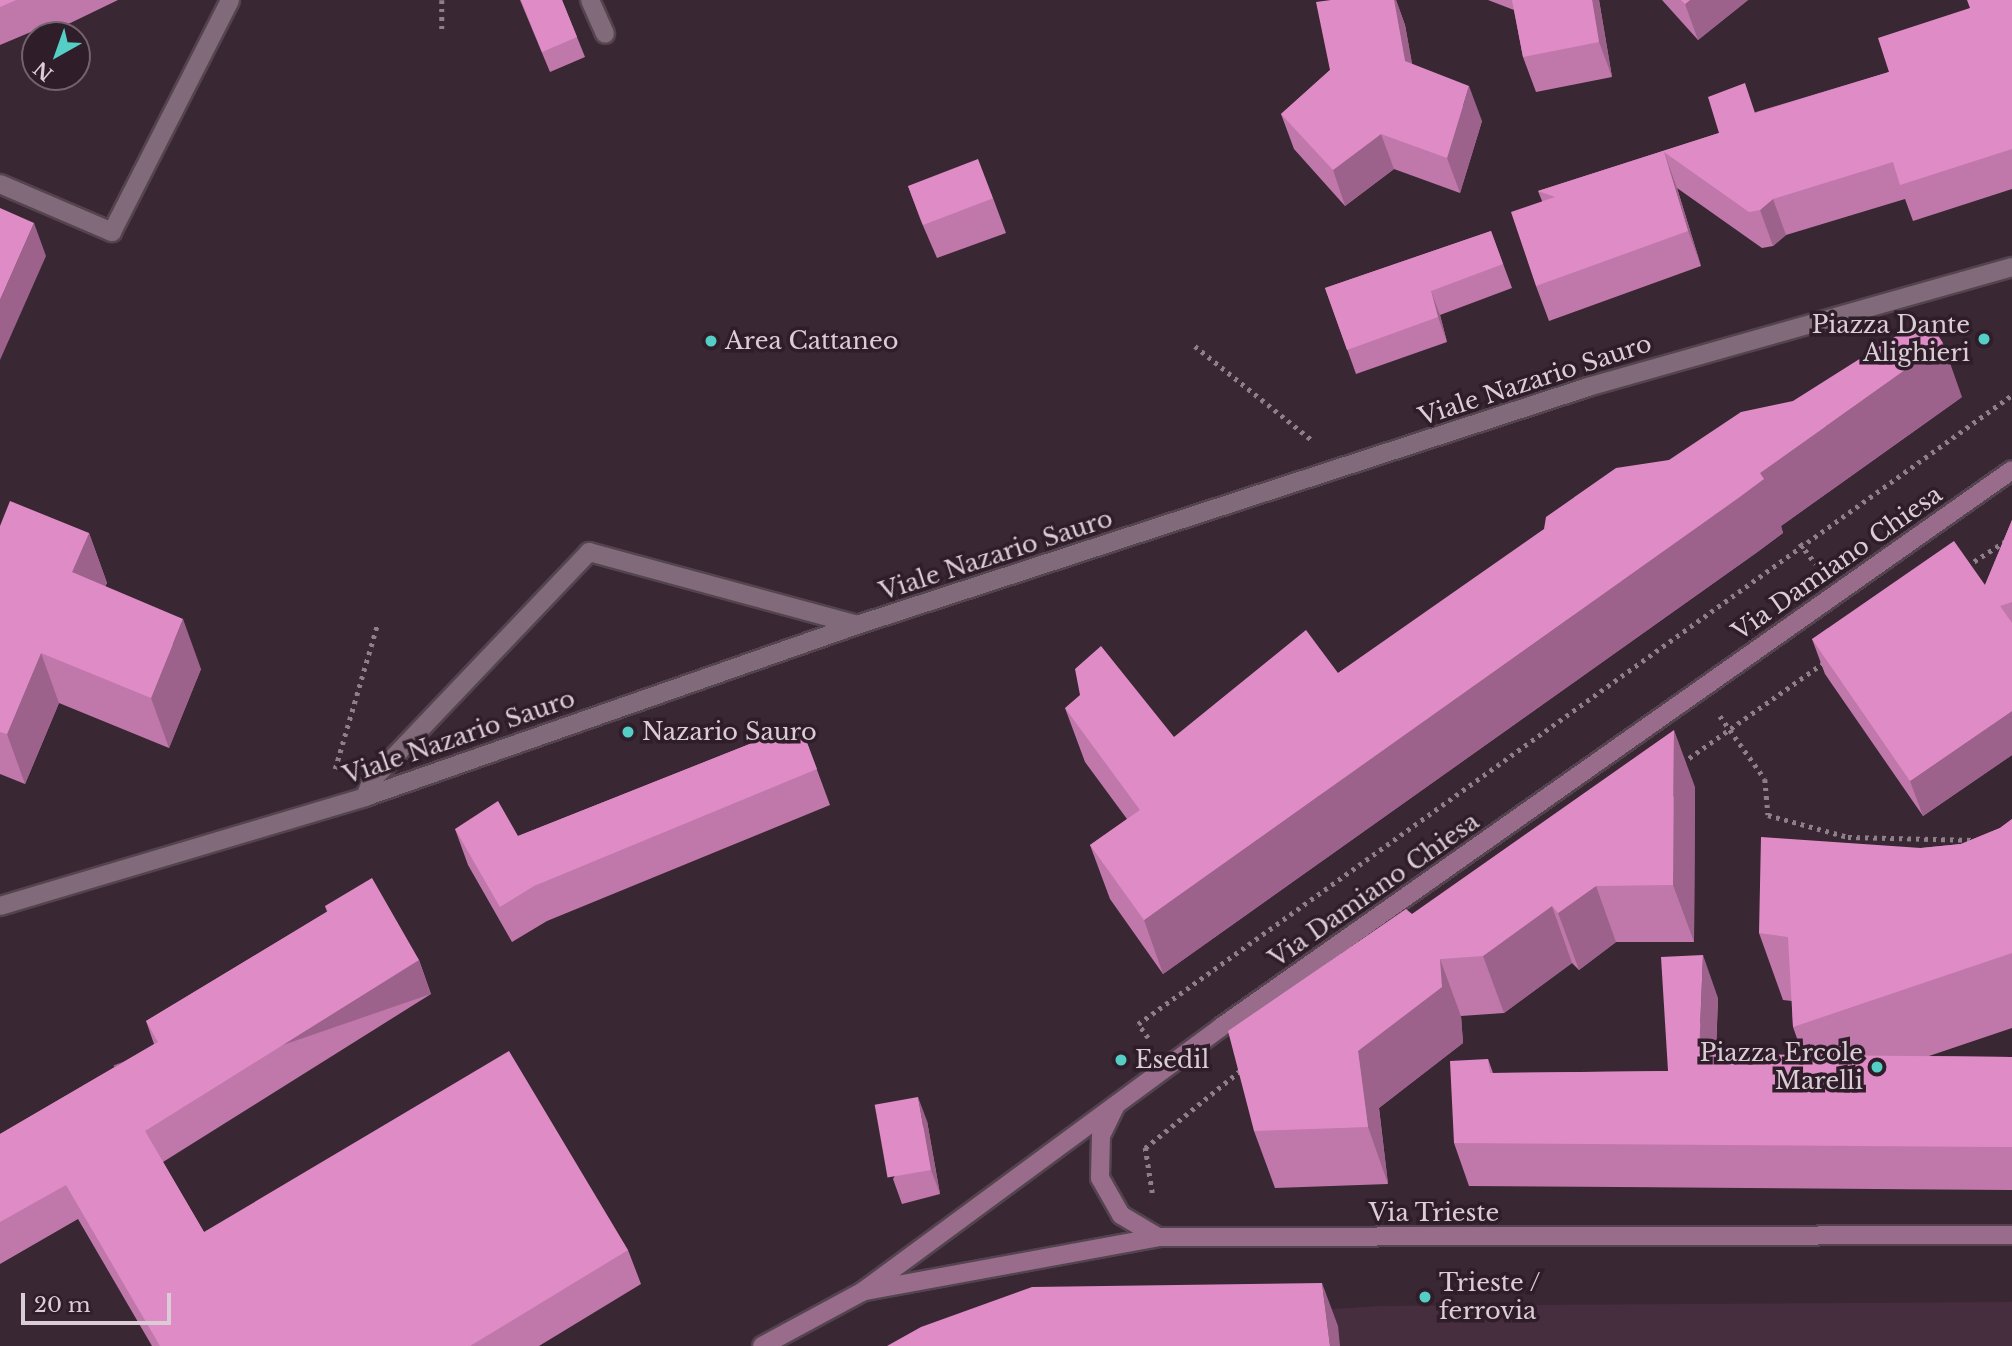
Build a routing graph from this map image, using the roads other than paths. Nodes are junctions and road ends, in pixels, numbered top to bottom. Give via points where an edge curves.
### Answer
1 (230, 0) edge
2 (590, 0) edge
3 (605, 34) dead end
4 (0, 184) edge
5 (2012, 267) edge
6 (2012, 470) edge
7 (857, 625) junction
8 (365, 797) junction
9 (0, 905) edge
10 (1121, 1099) junction
11 (2012, 1235) edge
12 (1158, 1237) junction
13 (862, 1292) junction
14 (762, 1346) edge

1 - 4 street via 112,232
2 - 3 street
5 - 7 street, Viale Nazario Sauro via 1588,387
6 - 10 main road, Via Damiano Chiesa
7 - 8 street, Viale Nazario Sauro
7 - 8 street via 589,552 372,780
8 - 9 street, Viale Nazario Sauro
10 - 12 main road via 1101,1136 1100,1178 1121,1215
10 - 13 main road, Via Damiano Chiesa
11 - 12 main road, Via Trieste
12 - 13 main road, Via Trieste
13 - 14 main road, Via Damiano Chiesa

